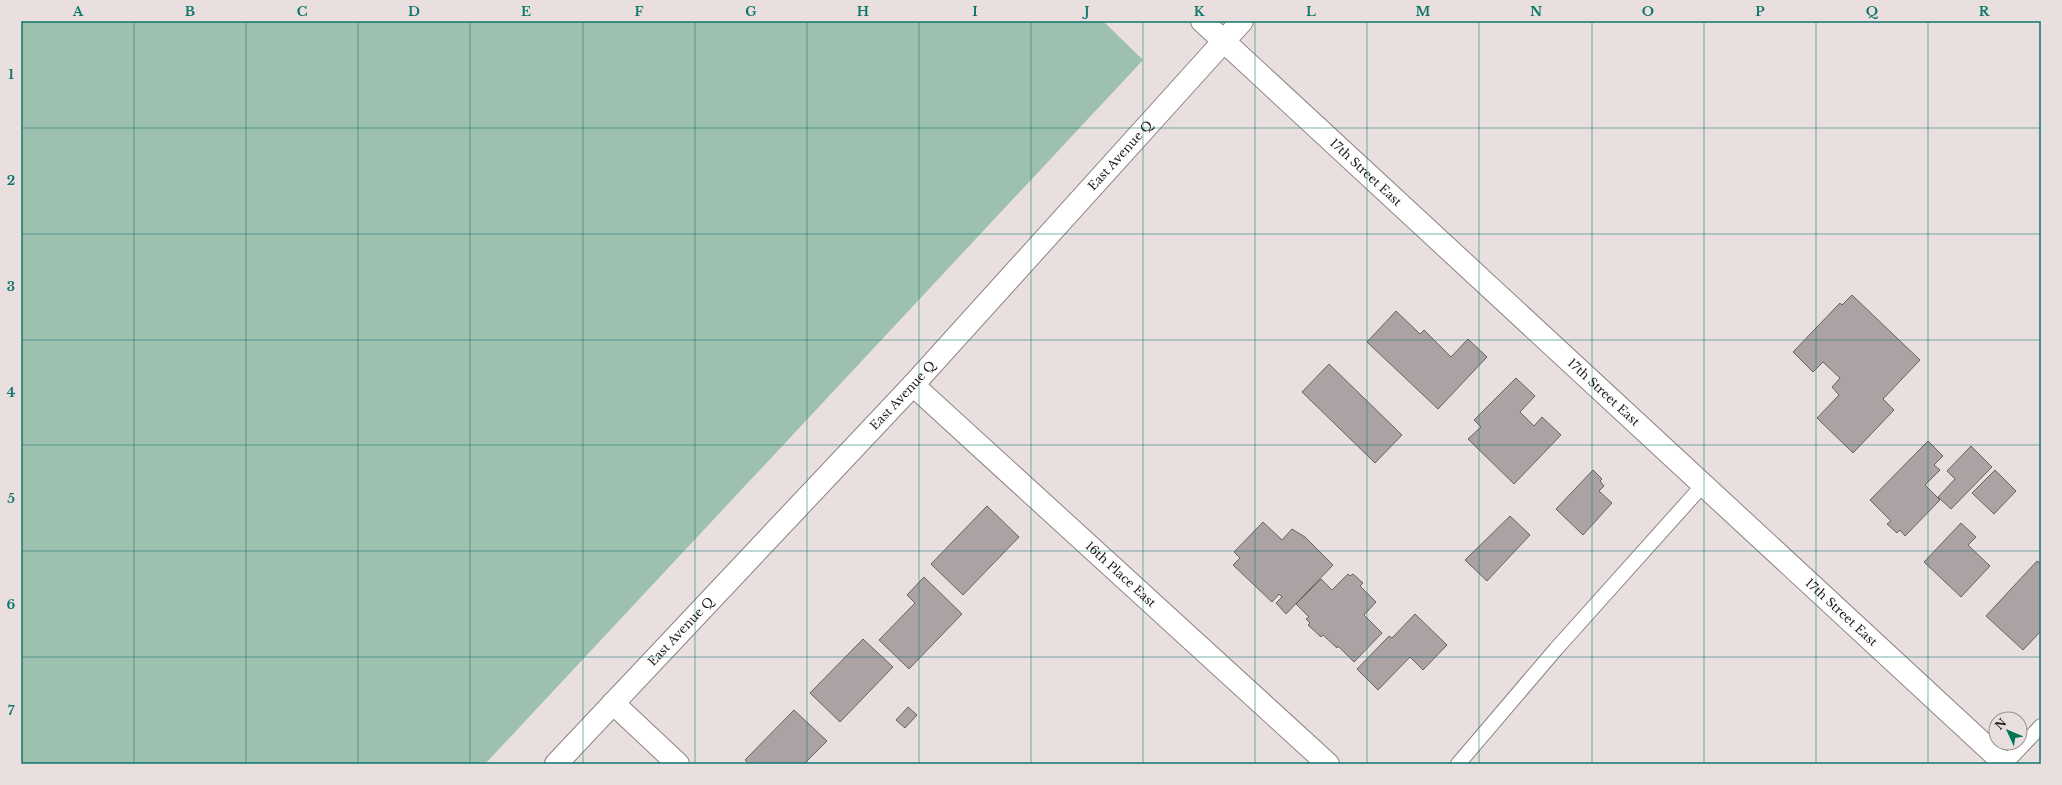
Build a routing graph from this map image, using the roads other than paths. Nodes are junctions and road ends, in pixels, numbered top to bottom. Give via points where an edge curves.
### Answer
1 (1202, 21) edge
2 (1242, 21) edge
3 (1223, 41) junction
4 (913, 384) junction
5 (1703, 484) junction
6 (613, 703) junction
7 (2041, 726) edge
8 (556, 764) edge
9 (678, 764) edge
10 (1328, 764) edge
11 (1458, 764) edge
12 (2005, 764) edge

1 - 3 street, 17th Street East
2 - 3 street, East Avenue Q
3 - 4 street, East Avenue Q
3 - 5 street, 17th Street East
4 - 6 street, East Avenue Q
4 - 10 street, 16th Place East
5 - 11 lane
5 - 12 street, 17th Street East
6 - 8 street, East Avenue Q
6 - 9 street
7 - 12 lane

